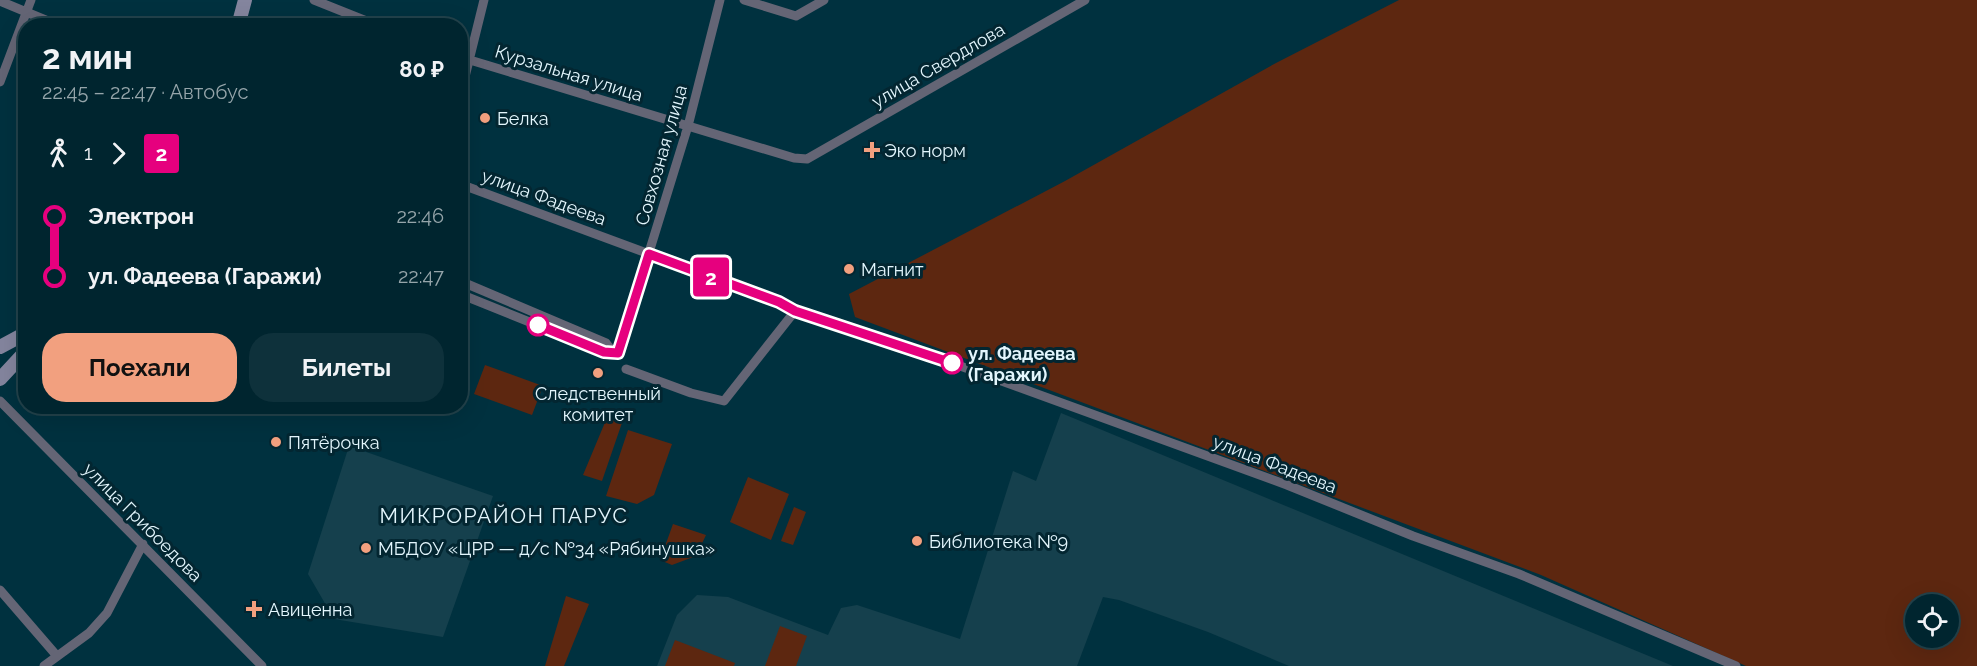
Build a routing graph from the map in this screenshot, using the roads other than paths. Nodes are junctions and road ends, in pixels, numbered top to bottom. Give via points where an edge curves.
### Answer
1 (31, 0) edge
2 (245, 0) edge
3 (314, 0) edge
4 (484, 0) edge
5 (720, 0) edge
6 (744, 0) edge
7 (824, 0) edge
8 (1085, 0) edge
9 (0, 1) edge
10 (27, 13) junction
11 (25, 18) edge
12 (40, 18) edge
13 (240, 18) edge
14 (360, 18) edge
15 (18, 36) edge
16 (470, 61) junction
17 (468, 68) edge
18 (0, 82) edge
19 (687, 126) junction
20 (807, 159) joint
21 (468, 187) edge
22 (649, 254) junction
23 (468, 284) edge
24 (468, 297) edge
25 (795, 311) junction
26 (18, 337) edge
27 (0, 347) edge
28 (615, 352) junction
29 (18, 360) edge
30 (626, 369) dead end
31 (0, 379) edge
32 (0, 401) edge
33 (143, 544) junction
34 (0, 590) edge
35 (57, 656) junction
36 (44, 666) edge
37 (262, 666) edge
38 (1736, 666) edge

1 - 10 street
2 - 13 street
3 - 14 street
4 - 16 street
5 - 19 street, Совхозная улица
6 - 7 street via 796,16
8 - 20 street, улица Свердлова
9 - 10 street
10 - 11 street
10 - 12 street
15 - 18 street
16 - 17 street
16 - 19 street, Курзальная улица
19 - 20 street, Курзальная улица
19 - 22 street, Совхозная улица
21 - 22 street, улица Фадеева
22 - 25 street, улица Фадеева
22 - 28 street, Совхозная улица
23 - 28 street via 606,343
24 - 28 street via 604,352
25 - 30 street via 724,401
25 - 38 street, улица Фадеева via 971,370 1287,485 1519,574
26 - 27 street
29 - 31 street
32 - 33 street, улица Грибоедова
33 - 35 street via 107,613 89,633
33 - 37 street, улица Грибоедова
34 - 35 street
35 - 36 street

